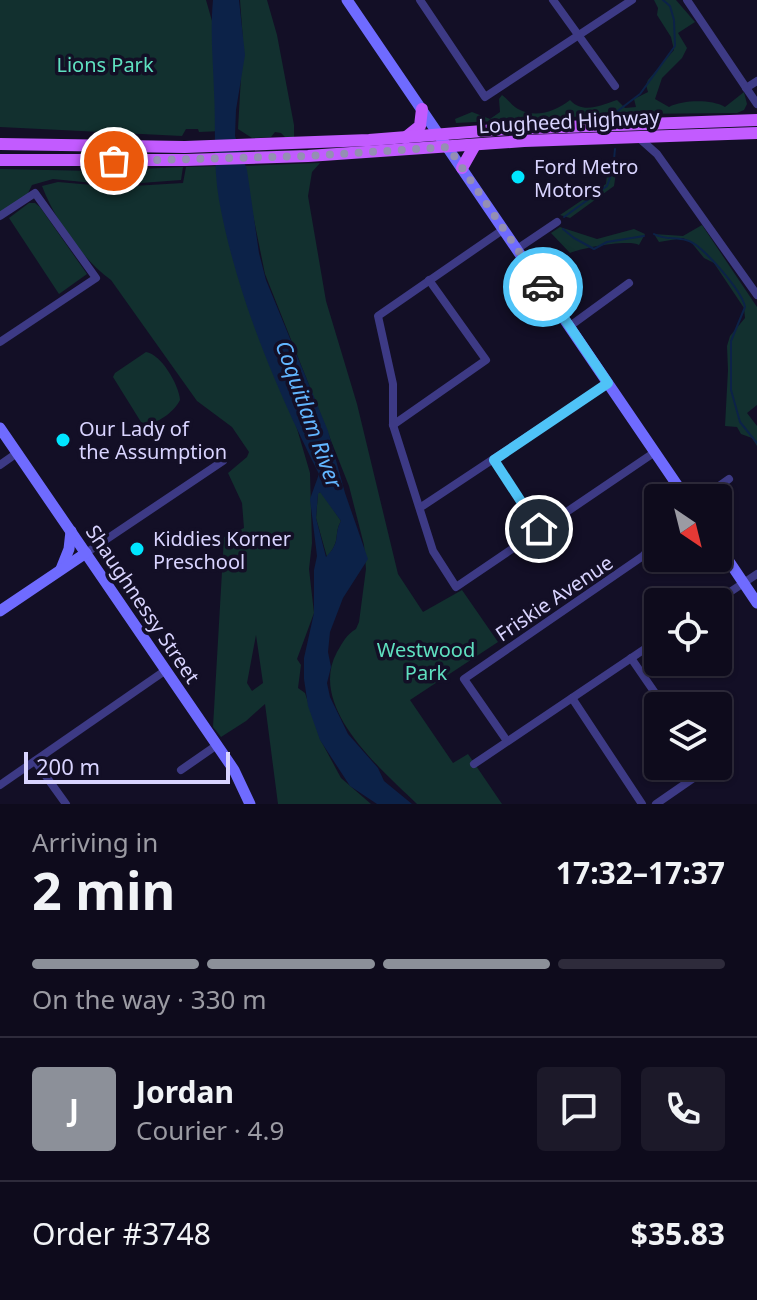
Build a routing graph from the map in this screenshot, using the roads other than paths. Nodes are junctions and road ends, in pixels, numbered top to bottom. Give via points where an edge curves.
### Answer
1 (347, 0) edge
2 (420, 0) edge
3 (553, 0) edge
4 (632, 0) edge
5 (687, 0) edge
6 (579, 35) junction
7 (757, 81) edge
8 (615, 86) dead end
9 (746, 88) junction
10 (756, 102) edge
11 (422, 109) junction
12 (751, 120) edge
13 (757, 133) edge
14 (439, 135) junction
15 (670, 136) junction
16 (405, 138) junction
17 (639, 138) junction
18 (0, 144) edge
19 (475, 145) junction
20 (448, 147) junction
21 (278, 151) junction
22 (199, 153) junction
23 (657, 154) junction
24 (0, 160) edge
25 (462, 168) junction
26 (0, 216) edge
27 (557, 222) dead end
28 (504, 229) junction
29 (517, 249) junction
30 (429, 280) junction
31 (629, 283) dead end
32 (757, 295) edge
33 (570, 326) junction
34 (0, 342) edge
35 (608, 383) junction
36 (393, 425) junction
37 (0, 428) edge
38 (655, 452) junction
39 (17, 453) junction
40 (494, 460) junction
41 (223, 461) dead end
42 (0, 465) edge
43 (729, 479) dead end
44 (677, 484) edge
45 (722, 484) edge
46 (421, 507) junction
47 (539, 529) junction
48 (71, 531) junction
49 (86, 553) junction
50 (644, 555) edge
51 (732, 565) edge
52 (60, 571) junction
53 (757, 574) edge
54 (744, 583) junction
55 (732, 591) edge
56 (757, 603) edge
57 (0, 611) edge
58 (644, 649) edge
59 (631, 658) junction
60 (166, 670) junction
61 (654, 692) edge
62 (572, 698) junction
63 (507, 741) junction
64 (217, 745) junction
65 (35, 761) junction
66 (474, 764) dead end
67 (181, 770) dead end
68 (690, 780) edge
69 (0, 785) edge
70 (66, 804) edge
71 (250, 804) edge
72 (642, 804) edge
73 (656, 804) edge

1 - 11 street
2 - 6 street via 485,97
3 - 6 street
4 - 6 street
5 - 9 street
6 - 8 street
7 - 9 street
9 - 10 street
10 - 12 street
11 - 14 street
11 - 16 main road via 420,126
12 - 14 main road, Lougheed Highway
13 - 15 main road, Lougheed Highway
14 - 16 main road, Lougheed Highway
14 - 20 street
15 - 17 main road, Lougheed Highway
15 - 23 street
16 - 21 main road, Lougheed Highway
17 - 19 main road, Lougheed Highway
17 - 23 street
18 - 22 main road, Lougheed Highway
19 - 20 main road, Lougheed Highway
19 - 25 main road
20 - 21 main road, Lougheed Highway
20 - 25 street
21 - 22 main road, Lougheed Highway
22 - 24 main road, Lougheed Highway
23 - 32 street
25 - 28 street
26 - 34 street via 35,193 96,278
27 - 29 street
28 - 29 street
28 - 30 street
29 - 33 street
30 - 36 street via 378,316 393,384
30 - 36 street via 486,360
31 - 33 street
33 - 35 street
35 - 38 street
35 - 40 street
36 - 46 street
37 - 39 street, Shaughnessy Street
38 - 44 street
38 - 47 street
39 - 42 street
39 - 48 street, Shaughnessy Street
40 - 46 street
40 - 47 street
41 - 49 street
43 - 45 street
46 - 47 street via 433,551 456,587
48 - 49 street, Shaughnessy Street
48 - 52 street
49 - 52 street
49 - 60 street, Shaughnessy Street
50 - 63 street, Friskie Avenue via 464,679
51 - 54 street
52 - 57 street
53 - 54 street
54 - 55 street
54 - 56 street
58 - 59 street
59 - 61 street
59 - 62 street
60 - 64 street, Shaughnessy Street
60 - 65 street
62 - 63 street
62 - 72 street
63 - 66 street
64 - 67 street
64 - 71 street, Shaughnessy Street
65 - 69 street
65 - 70 street
68 - 73 street

